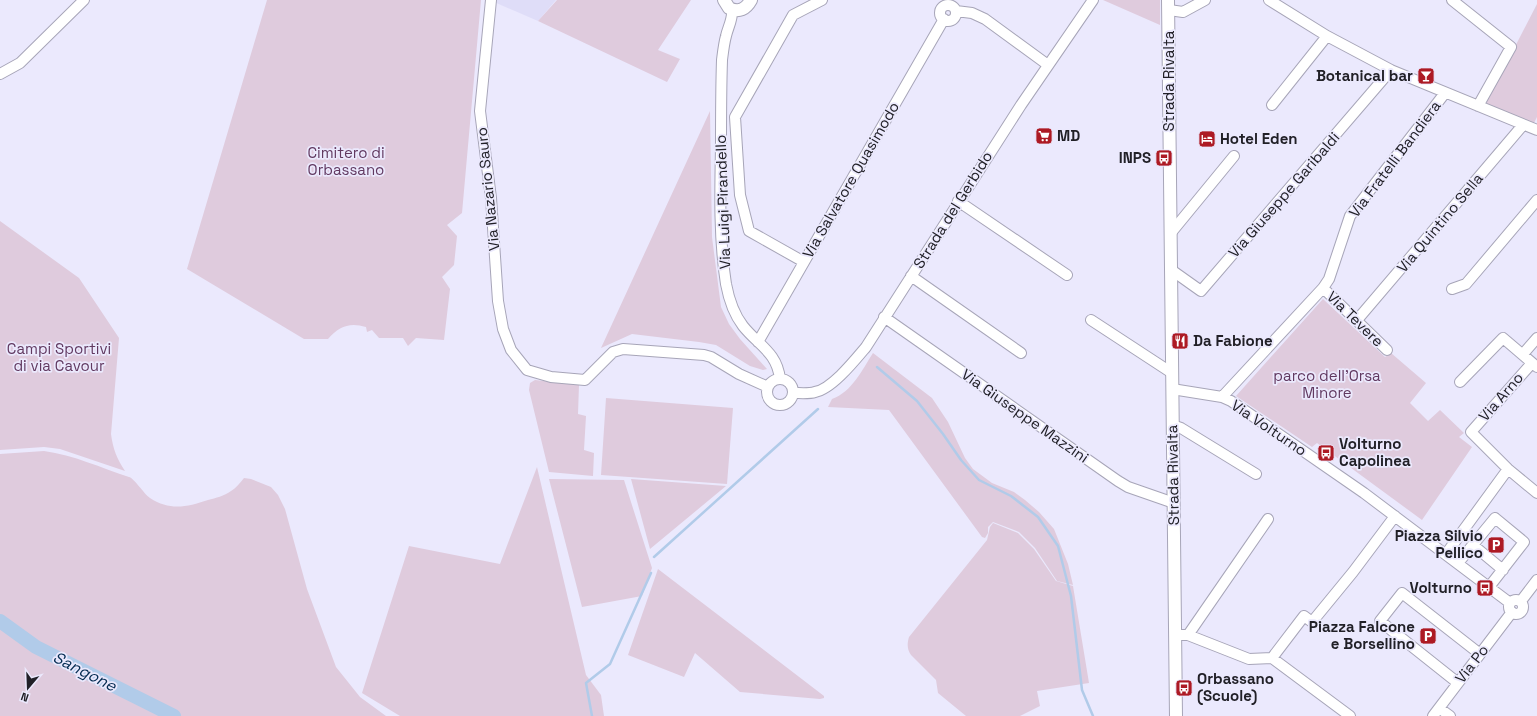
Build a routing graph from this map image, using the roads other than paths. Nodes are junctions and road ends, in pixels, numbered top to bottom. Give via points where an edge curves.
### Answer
1 (84, 0) edge
2 (491, 0) edge
3 (751, 0) edge
4 (755, 0) edge
5 (822, 0) edge
6 (1093, 0) edge
7 (1205, 0) edge
8 (1269, 0) edge
9 (1452, 0) edge
10 (728, 5) edge
11 (949, 5) edge
12 (1168, 5) edge
13 (1327, 36) junction
14 (1048, 65) junction
15 (1391, 70) junction
16 (0, 74) edge
17 (1445, 93) junction
18 (1272, 105) dead end
19 (1478, 106) junction
20 (1523, 125) junction
21 (1537, 130) edge
22 (1234, 156) dead end
23 (1537, 200) edge
24 (958, 201) junction
25 (1170, 234) junction
26 (804, 262) junction
27 (1170, 269) junction
28 (1067, 275) dead end
29 (912, 276) junction
30 (1323, 288) junction
31 (1452, 289) dead end
32 (884, 317) junction
33 (1091, 320) dead end
34 (1357, 320) junction
35 (1537, 338) edge
36 (758, 342) junction
37 (1387, 350) dead end
38 (1021, 353) dead end
39 (1523, 354) junction
40 (1534, 365) edge
41 (1172, 373) junction
42 (780, 379) junction
43 (1460, 382) dead end
44 (768, 386) junction
45 (1172, 389) junction
46 (793, 393) junction
47 (1222, 397) junction
48 (1172, 425) junction
49 (1508, 469) junction
50 (1256, 474) dead end
51 (1537, 493) edge
52 (1174, 503) junction
53 (1395, 516) junction
54 (1268, 519) dead end
55 (1473, 545) junction
56 (1446, 554) junction
57 (1458, 563) junction
58 (1503, 570) junction
59 (1537, 580) edge
60 (1489, 587) junction
61 (1511, 608) junction
62 (1175, 634) junction
63 (1188, 635) junction
64 (1480, 654) junction
65 (1272, 658) junction
66 (1458, 683) junction
67 (1436, 712) edge
68 (1176, 716) edge
69 (1350, 716) edge
70 (1450, 716) edge

1 - 16 street via 20,63
2 - 44 street, Via Nazario Sauro via 480,111 492,198 498,301 503,329 511,350 527,370 551,377 585,380 612,352 633,349 712,357 726,368
3 - 4 street
3 - 10 street via 739,11
5 - 26 street via 793,15 735,121 740,195 749,231
6 - 14 street, Strada del Gerbido
7 - 12 street via 1183,12
8 - 13 street
9 - 19 street via 1511,47
10 - 36 street, Via Luigi Pirandello via 733,16 722,59 721,231 730,302 742,326
11 - 14 street via 985,19
11 - 26 street, Via Salvatore Quasimodo via 955,16 951,20 944,19
12 - 25 street, Strada Rivalta
13 - 15 street
13 - 18 street
14 - 24 street, Strada del Gerbido
15 - 17 street
15 - 27 street, Via Giuseppe Garibaldi via 1202,291
17 - 19 street
17 - 30 street, Via Fratelli Bandiera via 1350,216 1329,279
19 - 20 street
20 - 21 street
20 - 34 street, Via Quintino Sella
22 - 25 street
23 - 31 street via 1466,284
24 - 28 street
24 - 29 street, Strada del Gerbido
25 - 27 street, Strada Rivalta
26 - 36 street, Via Salvatore Quasimodo
27 - 41 street, Strada Rivalta
29 - 32 street, Strada del Gerbido
29 - 38 street
30 - 34 street, Via Tevere
30 - 47 street, Via Fratelli Bandiera
32 - 46 street, Strada del Gerbido via 866,347 830,384 815,392
32 - 52 street, Via Giuseppe Mazzini via 1118,481
33 - 41 street
34 - 37 street, Via Tevere
35 - 39 street
36 - 42 street, Via Luigi Pirandello via 773,357 779,368
39 - 40 street
39 - 43 street via 1503,338
40 - 49 street, Via Arno via 1471,432
41 - 45 street, Strada Rivalta
42 - 44 street
42 - 46 street via 790,383
44 - 46 street via 768,398 777,405 788,403
45 - 47 street, Via Volturno
45 - 48 street, Strada Rivalta
47 - 53 street, Via Volturno via 1275,431
48 - 50 street
48 - 52 street, Strada Rivalta
49 - 51 street
49 - 56 street
52 - 62 street, Strada Rivalta
53 - 56 street, Via Volturno
53 - 65 street via 1312,622 1304,616
54 - 63 street
55 - 57 street
55 - 58 street
55 - 58 street via 1495,518 1524,542
56 - 57 street, Via Volturno
57 - 60 street, Via Volturno
58 - 60 street
59 - 61 street via 1521,601 1515,600
60 - 61 street, Via Volturno
61 - 64 street, Via Po
62 - 63 street
62 - 68 street, Strada Rivalta
63 - 65 street via 1249,659
64 - 66 street, Via Po
64 - 66 street via 1402,592 1380,621
65 - 69 street
66 - 67 street, Via Po
67 - 70 street

